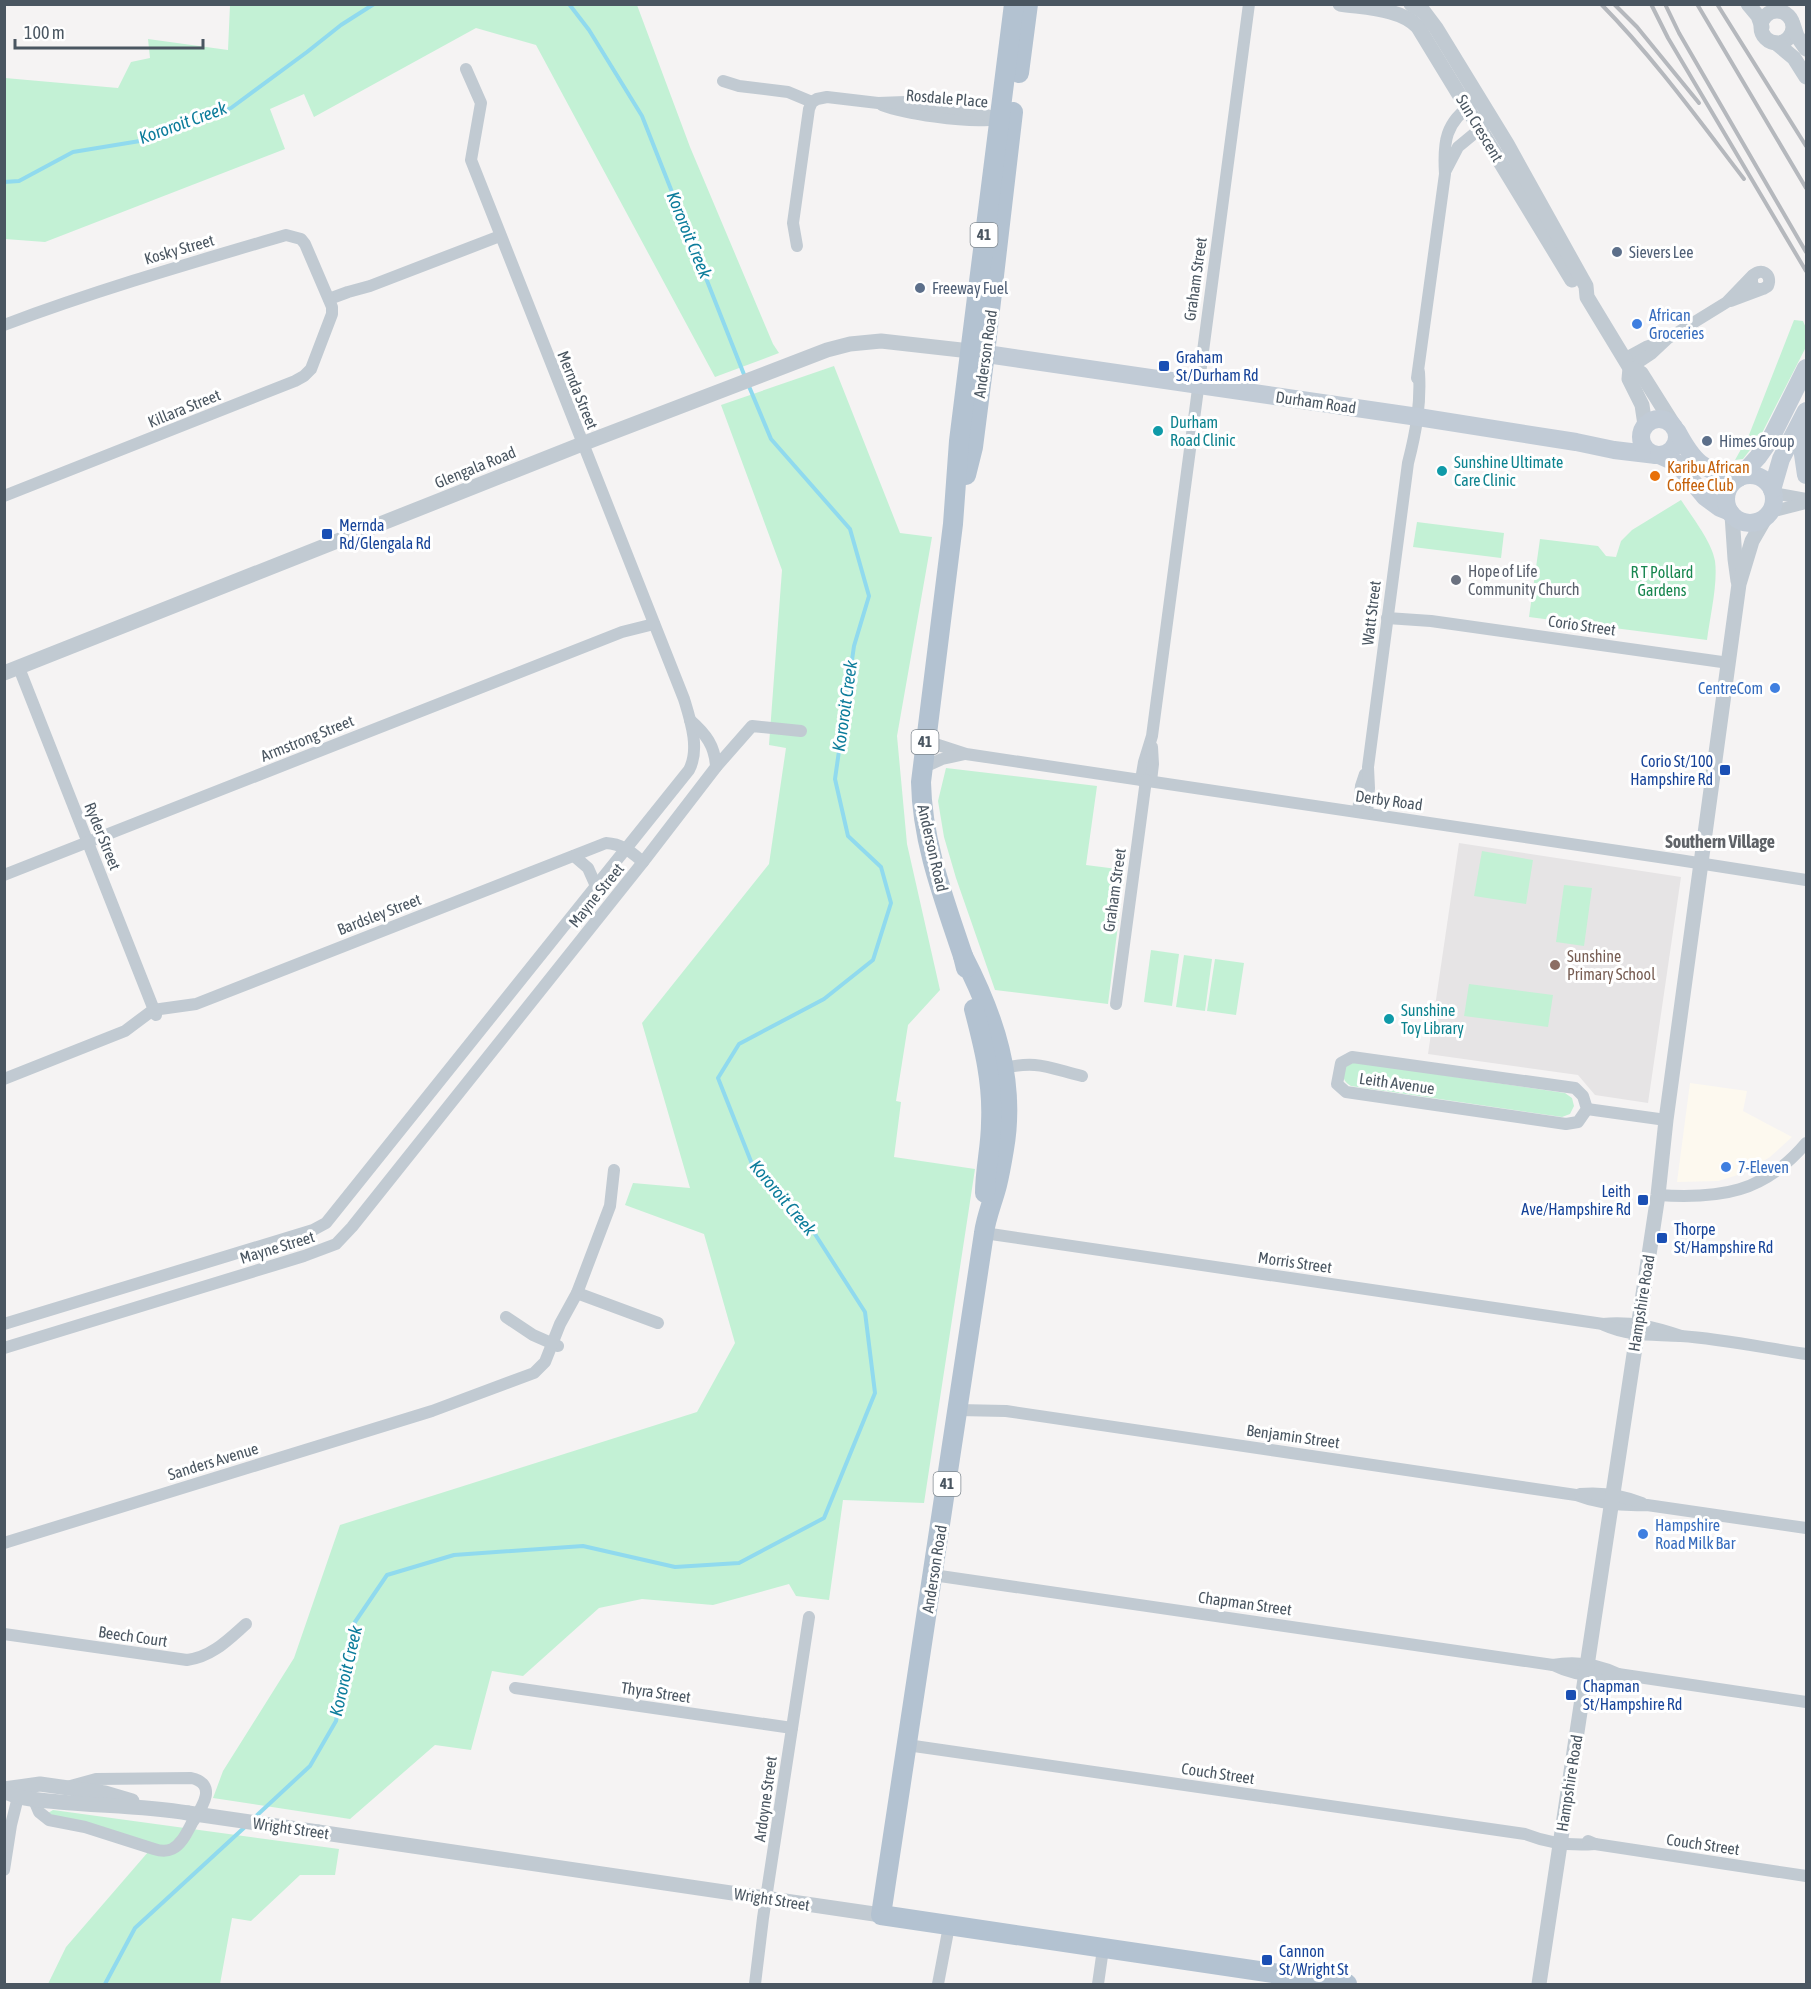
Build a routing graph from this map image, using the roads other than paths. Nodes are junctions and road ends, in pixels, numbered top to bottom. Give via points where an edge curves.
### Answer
1 (1014, 4) edge
2 (1028, 4) edge
3 (1249, 4) edge
4 (1340, 4) edge
5 (1411, 4) edge
6 (1748, 4) edge
7 (1772, 8) edge
8 (1791, 16) edge
9 (1762, 27) junction
10 (1776, 43) junction
11 (1806, 49) edge
12 (466, 69) dead end
13 (1805, 74) edge
14 (723, 81) dead end
15 (812, 102) junction
16 (1473, 104) junction
17 (1005, 120) junction
18 (1487, 126) junction
19 (1445, 174) junction
20 (500, 236) junction
21 (797, 246) dead end
22 (1727, 302) junction
23 (330, 303) junction
24 (4, 325) edge
25 (978, 352) junction
26 (1627, 364) junction
27 (1806, 368) edge
28 (1197, 385) junction
29 (1414, 417) junction
30 (1803, 419) edge
31 (1644, 427) junction
32 (1676, 429) junction
33 (1576, 442) junction
34 (582, 444) junction
35 (1658, 455) junction
36 (1806, 475) edge
37 (1738, 478) junction
38 (1772, 491) junction
39 (4, 496) edge
40 (1806, 499) edge
41 (1806, 504) edge
42 (1731, 513) junction
43 (1769, 513) junction
44 (1739, 584) junction
45 (1387, 614) junction
46 (652, 620) junction
47 (1729, 663) junction
48 (12, 671) edge
49 (690, 720) junction
50 (801, 731) dead end
51 (926, 741) junction
52 (966, 754) junction
53 (716, 767) junction
54 (922, 768) junction
55 (1146, 780) junction
56 (673, 790) junction
57 (689, 803) junction
58 (1362, 813) junction
59 (87, 843) junction
60 (626, 847) junction
61 (574, 856) junction
62 (643, 862) junction
63 (1700, 863) junction
64 (4, 875) edge
65 (1806, 880) edge
66 (596, 886) junction
67 (511, 990) junction
68 (1116, 1004) dead end
69 (527, 1006) junction
70 (155, 1013) junction
71 (997, 1070) junction
72 (1082, 1076) dead end
73 (4, 1079) edge
74 (1587, 1109) junction
75 (1666, 1120) junction
76 (1806, 1143) edge
77 (614, 1170) dead end
78 (1658, 1195) junction
79 (985, 1228) junction
80 (577, 1293) junction
81 (506, 1317) dead end
82 (658, 1323) dead end
83 (4, 1324) edge
84 (1637, 1329) junction
85 (556, 1345) junction
86 (4, 1348) edge
87 (1806, 1354) edge
88 (958, 1404) junction
89 (1611, 1500) junction
90 (1806, 1528) edge
91 (4, 1543) edge
92 (933, 1575) junction
93 (809, 1617) dead end
94 (246, 1624) dead end
95 (4, 1634) edge
96 (1586, 1669) junction
97 (515, 1688) dead end
98 (1806, 1702) edge
99 (792, 1728) junction
100 (907, 1745) junction
101 (66, 1788) junction
102 (11, 1792) edge
103 (39, 1800) junction
104 (158, 1808) junction
105 (1560, 1839) junction
106 (4, 1870) edge
107 (1806, 1876) edge
108 (766, 1898) junction
109 (881, 1915) junction
110 (949, 1926) junction
111 (1103, 1949) junction
112 (755, 1984) edge
113 (938, 1984) edge
114 (1098, 1984) edge
115 (1339, 1984) edge
116 (1539, 1984) edge

1 - 17 main road, Anderson Road / 41
2 - 17 main road, Anderson Road / 41
3 - 28 street, Graham Street
4 - 16 street, Sun Crescent via 1386,12 1414,23
5 - 16 street, Sun Crescent via 1430,19
6 - 9 street
7 - 8 street
7 - 9 street
8 - 10 street via 1789,38
8 - 11 street
9 - 10 street via 1766,38
10 - 13 street
12 - 20 street, Mernda Street via 481,103 471,160
14 - 15 street, Rosdale Place via 788,92
15 - 17 street, Rosdale Place via 827,97 905,102 974,111
15 - 21 street via 794,224
16 - 18 street, Sun Crescent
16 - 19 street, Watt Street via 1450,126 1444,151
17 - 25 main road, Anderson Road / 41
18 - 19 street, Watt Street via 1458,147
18 - 26 street, Sun Crescent via 1578,291 1587,297
19 - 29 street, Watt Street via 1419,372 1420,396
20 - 23 street via 348,292
20 - 34 street, Mernda Street
22 - 22 street via 1763,290 1753,286 1753,275
22 - 26 street via 1667,339 1651,354
23 - 24 street, Kosky Street via 305,244 286,235 61,303
23 - 39 street, Killara Street via 329,324 311,369 304,376
25 - 28 main road, Durham Road
25 - 34 street, Glengala Road via 881,341 850,344
25 - 51 main road, Anderson Road / 41 via 959,441 953,524
26 - 31 street, Sun Crescent via 1642,405
26 - 32 street, Sun Crescent via 1641,373
27 - 37 main road via 1770,440
28 - 29 main road, Durham Road
28 - 55 street, Graham Street via 1152,736 1144,762
29 - 33 main road, Durham Road
29 - 45 street, Watt Street
30 - 36 main road
30 - 38 main road via 1781,459
31 - 32 main road via 1660,418
31 - 33 main road, Durham Road via 1623,438
31 - 35 main road via 1644,447
32 - 35 main road via 1678,440 1674,449
32 - 37 main road, Sun Crescent via 1700,464 1709,471
33 - 35 main road, Durham Road
34 - 46 street, Mernda Street
34 - 48 street, Glengala Road
35 - 42 main road via 1677,463 1700,492
37 - 38 main road via 1755,476
37 - 42 main road via 1726,497
38 - 40 street
38 - 43 main road
41 - 43 street
42 - 43 main road via 1750,523
42 - 44 street, Hampshire Road
43 - 44 street, Hampshire Road via 1752,541
44 - 47 street, Hampshire Road
45 - 47 street, Corio Street
45 - 58 street, Watt Street via 1368,768 1361,786
46 - 49 street, Mernda Street
46 - 59 street, Armstrong Street
47 - 63 street, Hampshire Road
48 - 59 street, Ryder Street
49 - 53 street via 704,732 715,753
49 - 56 street, Mayne Street via 694,760
50 - 53 street, Mayne Street via 752,726
51 - 52 street, Derby Road
51 - 54 main road, Anderson Road / 41
52 - 54 street, Derby Road
52 - 55 street, Derby Road
53 - 57 street, Mayne Street
54 - 71 main road, Anderson Road / 41 via 921,797 935,870
55 - 58 street, Derby Road
55 - 68 street, Graham Street
56 - 57 street
56 - 60 street, Mayne Street
57 - 62 street, Mayne Street
58 - 63 street, Derby Road
59 - 64 street, Armstrong Street
59 - 70 street, Ryder Street
60 - 61 street, Bardsley Street via 606,843
60 - 62 street
60 - 66 street, Mayne Street
61 - 66 street via 588,868
61 - 70 street, Bardsley Street via 175,1014
62 - 69 street, Mayne Street
63 - 65 street, Derby Road
63 - 75 street, Hampshire Road
66 - 67 street, Mayne Street
67 - 69 street
67 - 83 street, Mayne Street via 326,1223
69 - 86 street, Mayne Street via 336,1244
70 - 73 street, Bardsley Street via 143,1027
71 - 72 street via 1023,1064 1042,1065
71 - 79 main road, Anderson Road / 41 via 1007,1102 1005,1147
74 - 74 street, Leith Avenue via 1578,1122 1566,1124 1346,1092 1337,1084 1341,1063 1352,1057 1575,1088
74 - 75 street
75 - 78 street, Hampshire Road
76 - 78 street via 1778,1172 1746,1187 1699,1196
77 - 80 street, Sanders Avenue via 610,1206
78 - 84 street, Hampshire Road
79 - 84 street, Morris Street via 1603,1324 1620,1332
79 - 88 main road, Anderson Road / 41
80 - 82 street
80 - 85 street, Sanders Avenue via 568,1326
81 - 85 street
84 - 87 street, Morris Street
84 - 89 street, Hampshire Road
85 - 91 street, Sanders Avenue via 553,1364 534,1382
88 - 89 street, Benjamin Street via 1576,1495 1594,1493
88 - 92 main road, Anderson Road / 41
89 - 90 street, Benjamin Street via 1629,1498 1647,1505
89 - 96 street, Hampshire Road
92 - 96 street, Chapman Street via 1553,1665 1569,1662
92 - 100 main road, Anderson Road / 41
93 - 99 street, Ardoyne Street
94 - 95 street, Beech Court via 213,1652 187,1660
96 - 98 street, Chapman Street via 1604,1667 1618,1674
96 - 105 street, Hampshire Road
97 - 99 street, Thyra Street
99 - 108 street, Ardoyne Street
100 - 105 street, Couch Street via 1525,1834 1543,1833
100 - 109 main road, Anderson Road / 41
101 - 102 street, Wright Street via 40,1784
101 - 103 street
101 - 103 street, Wright Street via 96,1779 187,1778 202,1783 206,1797 180,1842 167,1851 49,1820 39,1812
101 - 104 street, Wright Street via 105,1793
102 - 103 street, Wright Street
102 - 106 street
103 - 104 street, Wright Street
104 - 108 street, Wright Street, bridge
105 - 107 street, Couch Street via 1578,1838 1595,1844
105 - 116 street, Hampshire Road
108 - 109 street, Wright Street
108 - 112 street, Ardoyne Street
109 - 110 main road, Wright Street
110 - 111 main road, Wright Street
110 - 113 street
111 - 114 street
111 - 115 main road, Wright Street

